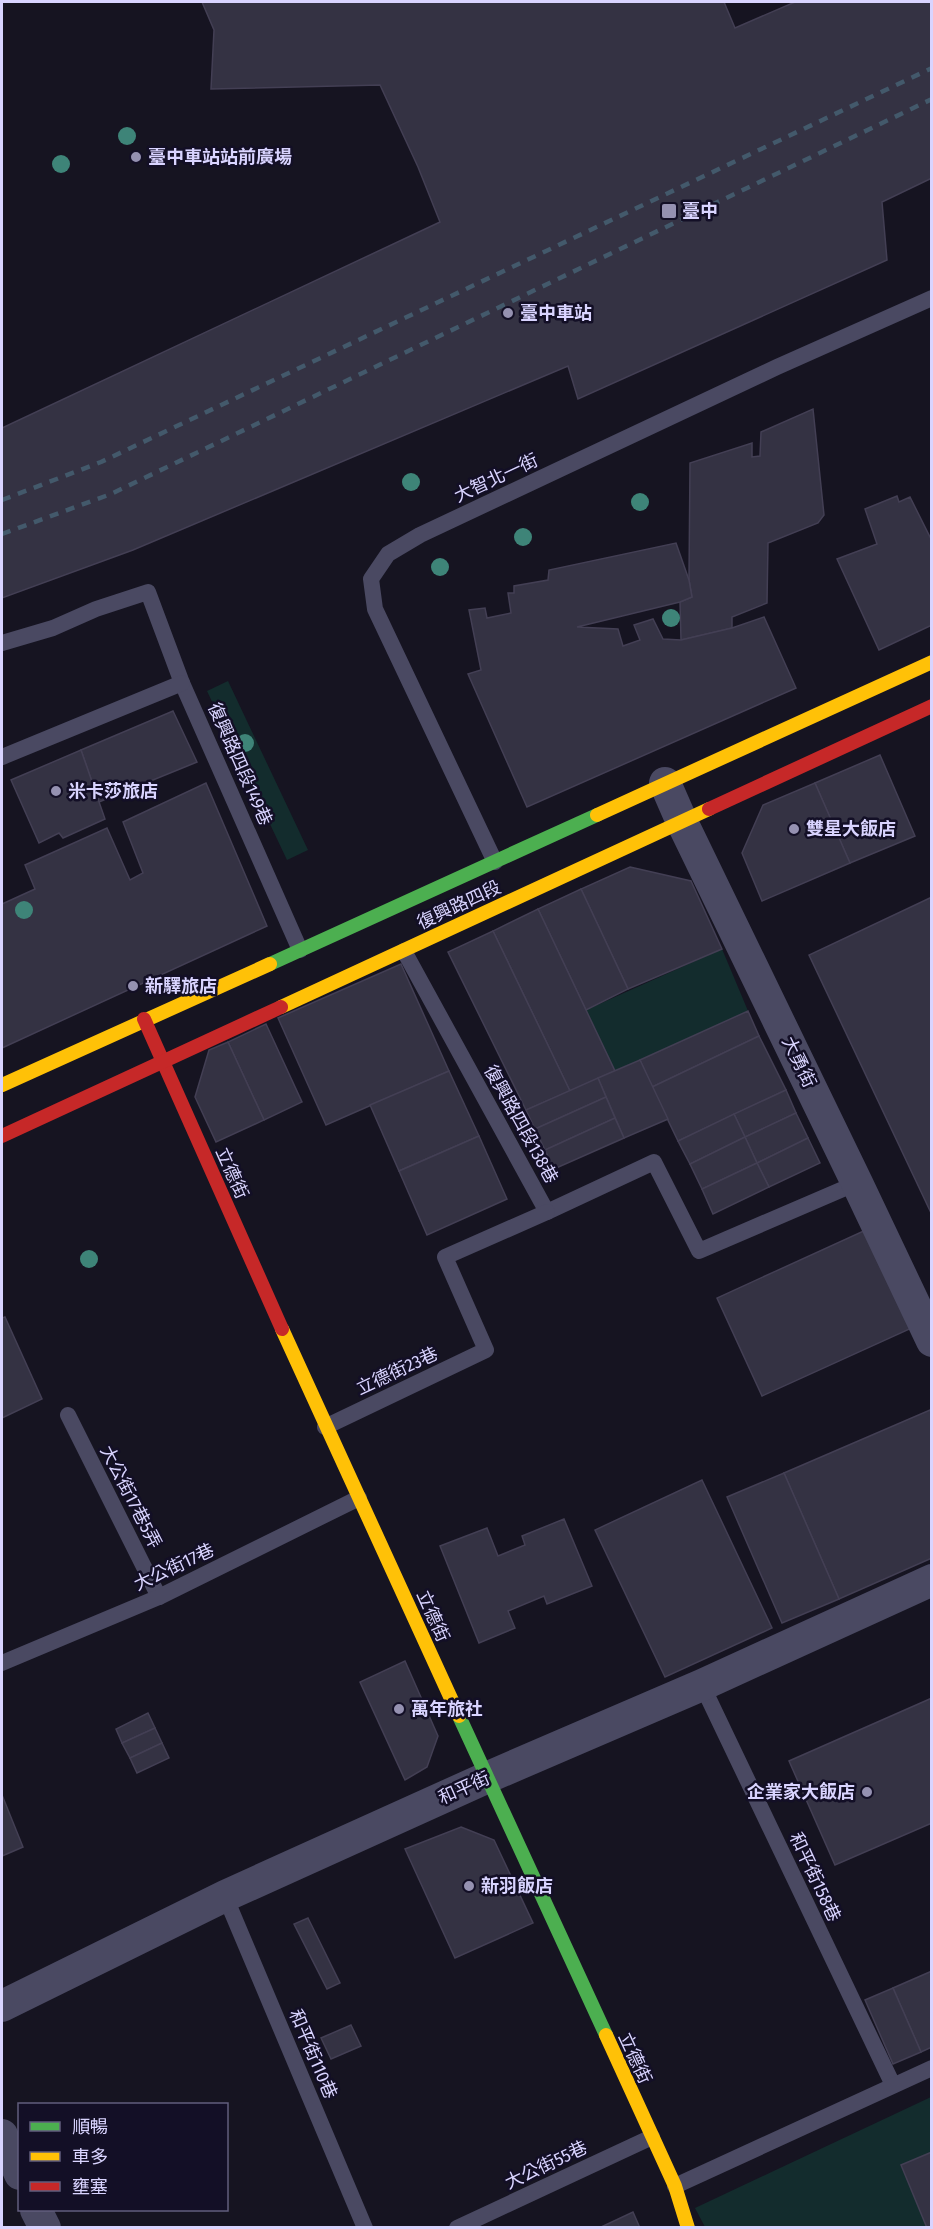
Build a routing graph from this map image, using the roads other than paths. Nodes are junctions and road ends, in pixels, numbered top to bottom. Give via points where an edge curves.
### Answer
1 (932, 298) edge
2 (2, 643) edge
3 (932, 662) edge
4 (182, 683) junction
5 (932, 706) edge
6 (2, 757) edge
7 (665, 783) junction
8 (682, 822) junction
9 (495, 862) junction
10 (300, 950) junction
11 (404, 951) junction
12 (144, 1019) junction
13 (163, 1062) junction
14 (2, 1084) edge
15 (2, 1136) edge
16 (857, 1183) junction
17 (548, 1212) junction
18 (922, 1297) edge
19 (932, 1341) edge
20 (68, 1415) dead end
21 (325, 1427) junction
22 (359, 1498) junction
23 (932, 1580) edge
24 (159, 1597) junction
25 (2, 1663) edge
26 (702, 1685) junction
27 (486, 1778) junction
28 (225, 1896) junction
29 (2, 2006) edge
30 (932, 2068) edge
31 (893, 2085) junction
32 (2, 2135) edge
33 (652, 2137) junction
34 (18, 2170) edge
35 (675, 2186) junction
36 (36, 2211) edge
37 (45, 2228) edge
38 (365, 2228) edge
39 (457, 2228) edge
40 (688, 2228) edge

1 - 9 lane, 大智北一街 via 777,367 420,535 388,554 371,579 375,609
2 - 4 lane, 復興路四段149巷 via 148,592
3 - 7 main road, 復興路四段
4 - 6 lane
4 - 10 lane, 復興路四段149巷
5 - 8 main road, 復興路四段
7 - 8 street, 大勇街
7 - 9 main road, 復興路四段
8 - 11 main road, 復興路四段
8 - 16 street, 大勇街
9 - 10 main road, 復興路四段
10 - 12 main road, 復興路四段
11 - 13 main road, 復興路四段
11 - 17 lane, 復興路四段138巷
12 - 13 main road, 立德街
12 - 14 main road, 復興路四段
13 - 15 main road, 復興路四段
13 - 21 main road, 立德街
16 - 17 lane, 復興路四段138巷 via 699,1251 654,1162
16 - 18 street, 大勇街
17 - 21 lane, 立德街23巷 via 446,1257 486,1350
18 - 19 street, 大勇街
20 - 24 lane, 大公街17巷5弄
21 - 22 main road, 立德街
22 - 24 lane, 大公街17巷
22 - 27 main road, 立德街
23 - 26 street, 和平街
24 - 25 lane, 大公街17巷
26 - 27 street, 和平街
26 - 31 lane, 和平街158巷
27 - 28 street, 和平街
27 - 33 main road, 立德街
28 - 29 street, 和平街
28 - 38 lane, 和平街110巷
30 - 31 lane
31 - 35 lane
32 - 34 street
33 - 35 main road, 立德街
33 - 39 lane, 大公街55巷
35 - 40 main road, 立德街
36 - 37 street

